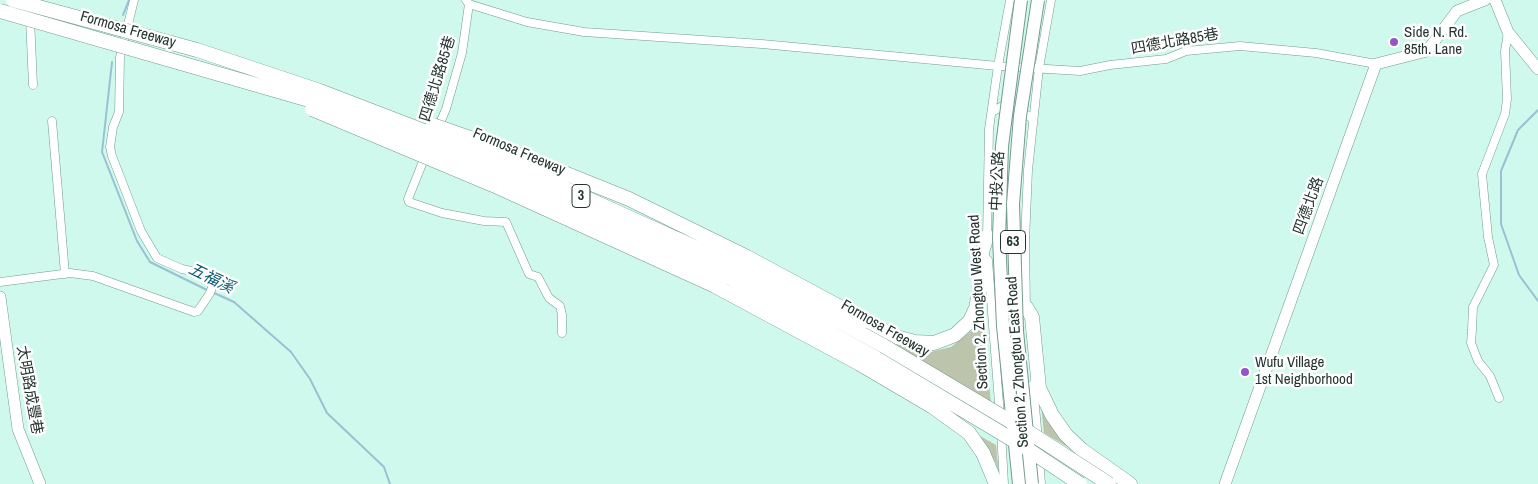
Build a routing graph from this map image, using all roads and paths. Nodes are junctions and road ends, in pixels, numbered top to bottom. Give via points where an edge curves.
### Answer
1 (13, 0) edge
2 (28, 0) edge
3 (134, 0) edge
4 (1010, 0) edge
5 (1021, 0) edge
6 (1038, 0) edge
7 (1052, 0) edge
8 (1485, 0) edge
9 (1495, 0) edge
10 (468, 2) edge
11 (0, 11) edge
12 (1508, 32) junction
13 (1376, 64) junction
14 (998, 66) junction
15 (1039, 68) junction
16 (1538, 69) edge
17 (33, 85) dead end
18 (320, 90) junction
19 (291, 96) junction
20 (992, 112) junction
21 (1033, 119) junction
22 (52, 121) dead end
23 (987, 236) junction
24 (65, 274) junction
25 (0, 282) edge
26 (0, 297) edge
27 (1026, 307) junction
28 (562, 333) dead end
29 (1499, 398) dead end
30 (40, 484) edge
31 (996, 484) edge
32 (1004, 484) edge
33 (1019, 484) edge
34 (1032, 484) edge
35 (1041, 484) edge
36 (1080, 484) edge
37 (1109, 484) edge
38 (1130, 484) edge
39 (1225, 484) edge

1 - 18 highway, Formosa Freeway / 3, bridge via 197,50
2 - 17 street via 33,35
3 - 24 street via 118,70 119,112 110,147 141,231 156,258 218,277 210,294 194,312 115,282
4 - 14 street, Section 2, Zhongtou West Road
5 - 33 main road, 中投公路 / 63, bridge via 1002,146 999,238 1003,326
6 - 34 main road, 中投公路 / 63, bridge via 1020,116 1013,204 1017,331
7 - 15 street, Section 2, Zhongtou East Road
8 - 13 street via 1457,11 1427,51
9 - 12 street
10 - 14 street, 四德北路85巷 via 527,22 584,32 762,44
10 - 28 street, 四德北路85巷 via 462,53 446,109 408,199 442,213 506,222 529,274 538,277 549,298 560,306
11 - 19 highway, Formosa Freeway / 3, bridge
12 - 16 street
12 - 29 street via 1505,114 1482,174 1494,265 1472,307 1471,343
13 - 15 street, 四德北路85巷 via 1316,53 1240,46 1186,51 1166,59 1080,72
13 - 39 street, 四德北路
14 - 15 street, 四德北路85巷
14 - 20 street, Section 2, Zhongtou West Road
15 - 21 street, Section 2, Zhongtou East Road
18 - 23 highway, bridge via 480,141 629,199 747,257 896,337 914,342 934,343 960,332 970,321 981,284 982,252
18 - 37 highway, Formosa Freeway / 3, bridge via 515,166 739,267 884,346
19 - 31 highway, bridge via 316,112 485,181 715,286 852,360 933,407 968,433 983,453
19 - 36 highway, Formosa Freeway / 3, bridge via 323,104 491,169 732,279 876,358
20 - 21 street via 1004,105 1012,106
20 - 23 street, Section 2, Zhongtou West Road
21 - 27 street, Section 2, Zhongtou East Road via 1025,241
22 - 24 street
23 - 32 street, Section 2, Zhongtou West Road
24 - 25 street
26 - 30 street, 太明路成豐巷 via 18,429
27 - 35 street, Section 2, Zhongtou East Road
27 - 38 highway via 1032,317 1039,388 1056,422 1082,450

